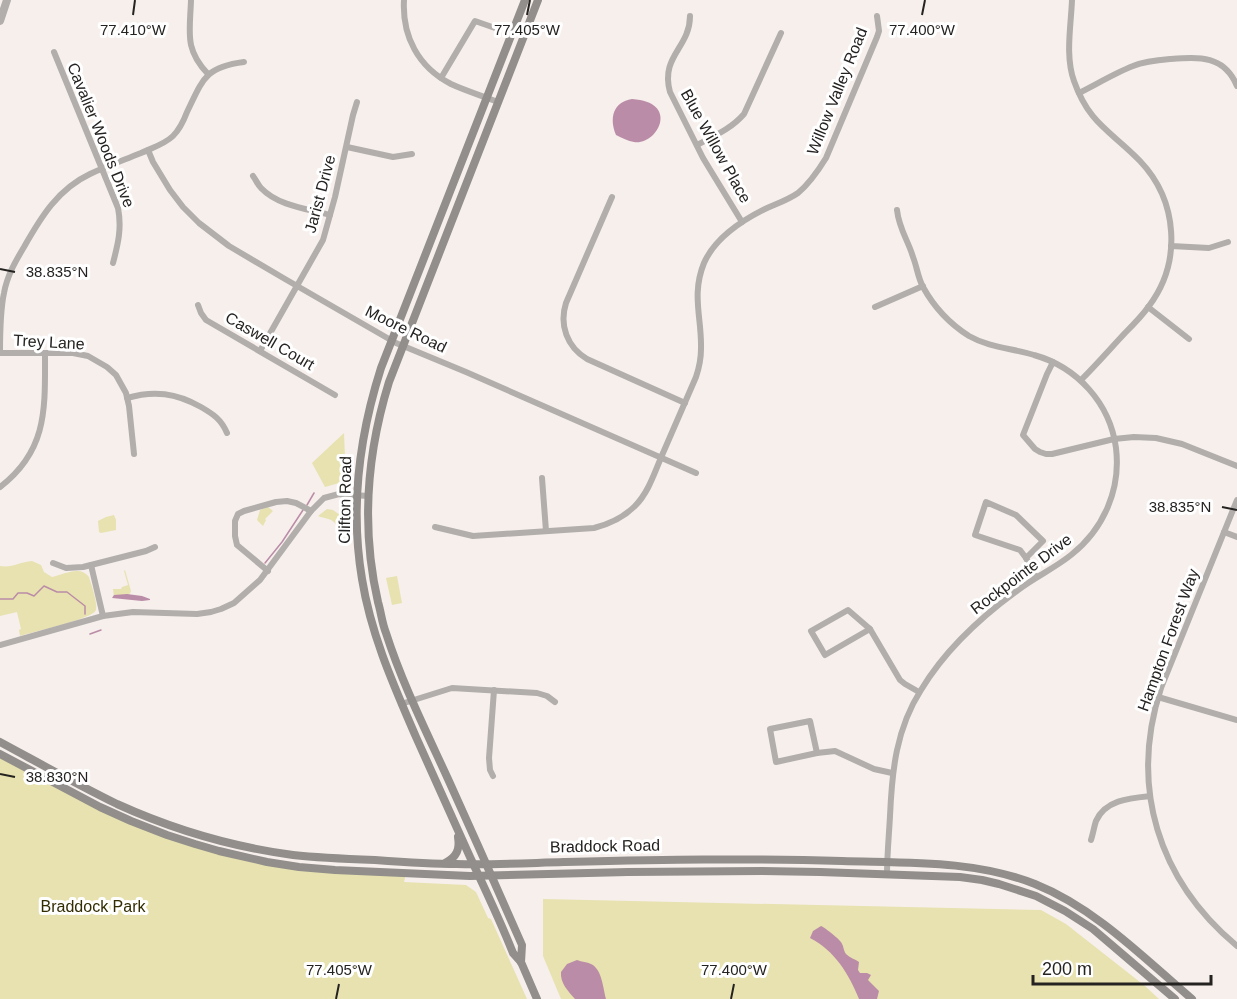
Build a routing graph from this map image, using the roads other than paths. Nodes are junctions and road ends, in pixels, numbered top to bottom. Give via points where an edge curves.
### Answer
1 (7, 0) edge
2 (192, 0) edge
3 (404, 0) edge
4 (525, 0) edge
5 (538, 0) edge
6 (1072, 0) edge
7 (1, 12) edge
8 (690, 16) dead end
9 (877, 16) dead end
10 (0, 21) edge
11 (495, 28) dead end
12 (781, 33) dead end
13 (54, 52) dead end
14 (244, 62) dead end
15 (208, 74) junction
16 (441, 78) junction
17 (1237, 86) edge
18 (1079, 93) junction
19 (488, 98) junction
20 (357, 102) dead end
21 (498, 102) junction
22 (697, 145) junction
23 (347, 147) junction
24 (148, 150) junction
25 (412, 154) dead end
26 (103, 168) junction
27 (253, 176) dead end
28 (612, 197) dead end
29 (897, 210) dead end
30 (330, 215) junction
31 (742, 222) junction
32 (1228, 242) dead end
33 (1171, 246) junction
34 (113, 263) dead end
35 (297, 286) junction
36 (922, 286) junction
37 (198, 304) dead end
38 (875, 307) dead end
39 (1148, 307) junction
40 (1190, 339) dead end
41 (392, 341) junction
42 (402, 346) junction
43 (260, 351) junction
44 (0, 352) edge
45 (45, 353) junction
46 (1053, 362) junction
47 (1081, 380) junction
48 (335, 395) dead end
49 (127, 398) junction
50 (685, 403) junction
51 (228, 433) dead end
52 (1114, 439) junction
53 (134, 454) dead end
54 (661, 458) junction
55 (1237, 466) edge
56 (696, 473) dead end
57 (542, 478) dead end
58 (0, 487) edge
59 (357, 495) junction
60 (368, 496) junction
61 (1237, 500) edge
62 (311, 511) junction
63 (435, 527) dead end
64 (546, 531) junction
65 (1224, 532) junction
66 (1237, 537) edge
67 (155, 547) dead end
68 (1026, 558) junction
69 (53, 563) dead end
70 (91, 565) junction
71 (268, 571) junction
72 (1036, 577) junction
73 (103, 616) junction
74 (870, 630) junction
75 (0, 645) edge
76 (494, 690) junction
77 (919, 692) junction
78 (1158, 697) junction
79 (412, 699) junction
80 (555, 702) dead end
81 (402, 704) junction
82 (1237, 720) edge
83 (0, 742) edge
84 (817, 753) junction
85 (0, 754) edge
86 (892, 773) junction
87 (494, 776) dead end
88 (1150, 796) junction
89 (456, 825) junction
90 (1091, 840) dead end
91 (887, 862) junction
92 (442, 864) junction
93 (473, 864) junction
94 (486, 864) junction
95 (887, 874) junction
96 (479, 876) junction
97 (492, 876) junction
98 (1237, 946) edge
99 (521, 962) junction
100 (537, 999) edge
101 (1176, 999) edge
102 (1192, 999) edge

1 - 7 street
2 - 15 street via 190,45
3 - 16 street via 406,33 411,44 427,67
4 - 19 main road, Clifton Road
5 - 21 main road, Clifton Road
6 - 18 street via 1070,56
7 - 10 street
8 - 22 street, Blue Willow Place via 689,29 670,63 668,76 670,92
9 - 31 street, Willow Valley Road via 877,37 818,172 793,196
11 - 16 street via 474,21
12 - 22 street via 744,114 726,130
13 - 26 street, Cavalier Woods Drive
14 - 15 street via 227,64
15 - 24 street via 178,130
16 - 19 street
17 - 18 street via 1219,64 1193,58 1143,63
18 - 33 street via 1097,122 1144,165 1159,188 1170,218
19 - 21 street
19 - 41 main road, Clifton Road
20 - 23 street, Jarist Drive
21 - 42 main road, Clifton Road
22 - 31 street, Blue Willow Place
23 - 25 street via 393,157
23 - 30 street, Jarist Drive
24 - 26 street
24 - 35 street, Moore Road via 170,190 199,223 229,246
26 - 34 street, Cavalier Woods Drive via 120,218
26 - 44 street via 80,180 52,203 12,267 2,301
27 - 30 street via 274,197
28 - 50 street via 566,303 566,334 587,360
29 - 36 street, Rockpointe Drive
30 - 35 street, Jarist Drive via 322,240
31 - 50 street, Willow Valley Road via 716,243 704,264 697,297 700,357
32 - 33 street via 1209,248
33 - 39 street via 1164,278
35 - 41 street, Moore Road
35 - 43 street, Jarist Drive
36 - 38 street
36 - 46 street, Rockpointe Drive via 947,319 970,337
37 - 43 street, Caswell Court via 206,320
39 - 40 street
39 - 47 street
41 - 42 street, Moore Road
41 - 59 main road, Clifton Road via 369,407
42 - 54 street, Moore Road
42 - 60 main road, Clifton Road via 378,422
43 - 48 street, Caswell Court
44 - 45 street, Trey Lane
45 - 49 street, Trey Lane via 74,353 97,360 116,375
45 - 58 street via 45,403 38,436 23,464
46 - 47 street, Rockpointe Drive
46 - 52 street via 1023,435 1035,449 1046,454
47 - 52 street, Rockpointe Drive via 1102,407
49 - 51 street via 144,393 180,397 215,415
49 - 53 street, Trey Lane
50 - 54 street, Willow Valley Road
52 - 55 street via 1168,440
52 - 72 street, Rockpointe Drive via 1115,487 1102,520 1071,555
54 - 56 street, Moore Road
54 - 64 street, Willow Valley Road via 643,496 621,517 594,528
57 - 64 street
59 - 60 street
59 - 62 street via 324,498
59 - 81 main road, Clifton Road via 358,548 366,601 378,646
60 - 79 main road, Clifton Road via 375,587 385,631
61 - 65 street, Hampton Forest Way
62 - 71 street
62 - 71 street via 287,501 238,514 237,545
63 - 64 street, Willow Valley Road via 473,536
65 - 66 street
65 - 78 street, Hampton Forest Way
67 - 70 street
68 - 68 street via 1043,541 1016,515 986,501 975,535 1020,550
68 - 72 street
69 - 70 street via 66,568
70 - 73 street
71 - 73 street via 234,603 211,612
72 - 77 street, Rockpointe Drive via 956,644
73 - 75 street
74 - 74 street via 825,655 811,631 848,610
74 - 77 street via 900,680
76 - 79 street via 452,688
76 - 80 street via 537,693
76 - 87 street via 489,758
77 - 86 street, Rockpointe Drive via 900,737
78 - 82 street
78 - 88 street, Hampton Forest Way via 1149,744
79 - 81 street
79 - 94 main road, Clifton Road
81 - 89 main road, Clifton Road
83 - 92 main road, Braddock Road via 118,804 213,838 300,856
84 - 84 street via 810,721 770,729 776,762
84 - 86 street via 835,751 873,769
85 - 96 main road, Braddock Road via 131,821 219,851 299,867
86 - 91 street, Rockpointe Drive
88 - 90 street via 1122,800 1108,807 1096,820
88 - 98 street, Hampton Forest Way via 1162,845 1185,890 1214,926
89 - 92 main road via 457,852
89 - 93 main road, Clifton Road
91 - 94 main road, Braddock Road via 726,859
91 - 95 street, Rockpointe Drive
91 - 102 main road, Braddock Road via 974,867 1014,876 1056,893 1095,917
92 - 93 main road, Braddock Road
93 - 94 main road, Braddock Road
93 - 96 main road, Clifton Road
94 - 97 main road, Clifton Road
95 - 97 main road, Braddock Road via 740,871
95 - 101 main road, Braddock Road via 982,880 1036,896 1093,929
96 - 97 main road, Braddock Road
96 - 99 main road, Clifton Road via 513,953
97 - 99 main road, Clifton Road via 522,945
99 - 100 main road, Clifton Road

